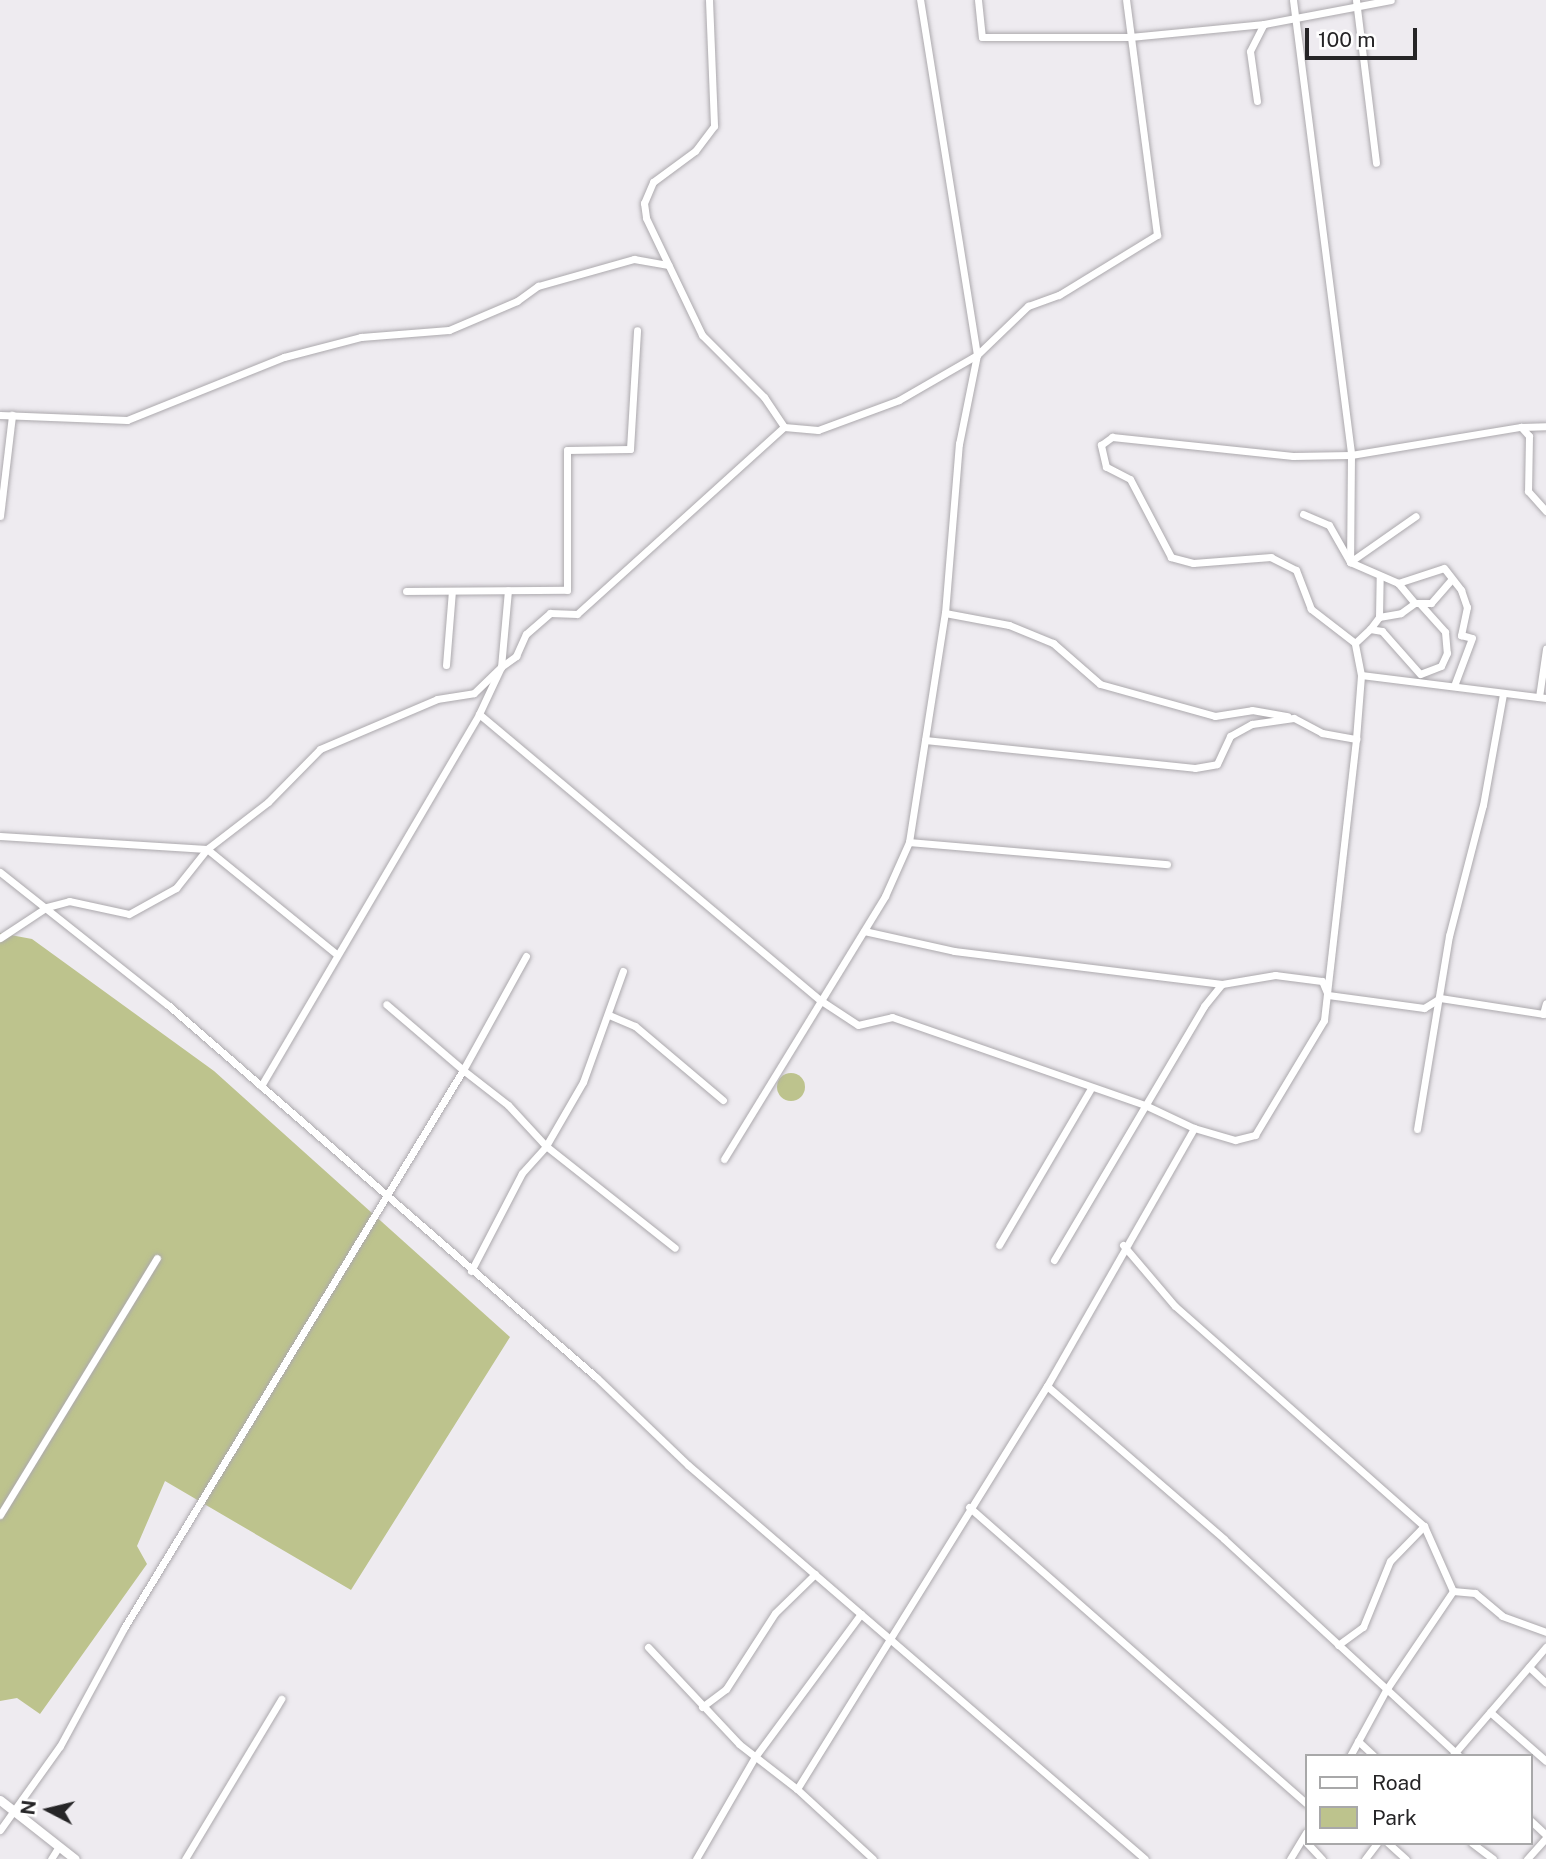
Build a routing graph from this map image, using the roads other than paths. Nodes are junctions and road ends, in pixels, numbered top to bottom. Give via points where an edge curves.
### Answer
1 (709, 0) edge
2 (920, 0) edge
3 (978, 0) edge
4 (1126, 0) edge
5 (1293, 0) edge
6 (1391, 0) edge
7 (1356, 3) edge
8 (1297, 19) junction
9 (1264, 24) junction
10 (1130, 37) junction
11 (1257, 101) dead end
12 (1376, 163) dead end
13 (668, 265) junction
14 (638, 330) dead end
15 (977, 355) junction
16 (0, 415) edge
17 (12, 415) junction
18 (1546, 426) edge
19 (783, 427) junction
20 (1521, 427) junction
21 (1351, 455) junction
22 (1546, 511) edge
23 (1303, 514) dead end
24 (0, 516) edge
25 (1416, 516) dead end
26 (1350, 562) junction
27 (1380, 578) junction
28 (1450, 582) junction
29 (1398, 583) junction
30 (508, 590) junction
31 (406, 591) dead end
32 (452, 591) junction
33 (1418, 604) junction
34 (945, 613) junction
35 (1379, 617) junction
36 (1370, 629) junction
37 (1354, 643) junction
38 (1546, 649) edge
39 (446, 666) dead end
40 (501, 667) junction
41 (1420, 674) junction
42 (1361, 675) junction
43 (1423, 684) junction
44 (1454, 686) junction
45 (1503, 694) junction
46 (1543, 697) edge
47 (479, 714) junction
48 (1294, 718) junction
49 (1356, 739) junction
50 (925, 740) junction
51 (0, 836) edge
52 (909, 842) junction
53 (207, 849) junction
54 (1167, 864) dead end
55 (0, 872) edge
56 (47, 907) junction
57 (864, 931) junction
58 (0, 937) edge
59 (335, 953) junction
60 (526, 956) dead end
61 (623, 971) dead end
62 (1222, 984) junction
63 (1328, 995) junction
64 (1440, 998) junction
65 (820, 1000) junction
66 (1546, 1003) edge
67 (386, 1004) dead end
68 (609, 1015) junction
69 (463, 1070) junction
70 (261, 1086) junction
71 (1090, 1090) junction
72 (723, 1100) dead end
73 (1147, 1106) junction
74 (1194, 1128) junction
75 (1418, 1129) dead end
76 (546, 1146) junction
77 (724, 1160) dead end
78 (388, 1199) junction
79 (999, 1245) dead end
80 (1123, 1245) junction
81 (675, 1248) dead end
82 (156, 1258) dead end
83 (1054, 1260) dead end
84 (471, 1270) junction
85 (1046, 1386) junction
86 (969, 1507) junction
87 (0, 1515) edge
88 (1424, 1526) junction
89 (815, 1574) junction
90 (1453, 1591) junction
91 (861, 1614) junction
92 (1546, 1632) edge
93 (892, 1640) junction
94 (1338, 1645) junction
95 (648, 1647) dead end
96 (1546, 1647) edge
97 (1529, 1667) junction
98 (1546, 1683) edge
99 (1386, 1689) junction
100 (281, 1699) dead end
101 (702, 1707) junction
102 (1490, 1712) junction
103 (1359, 1741) junction
104 (1351, 1754) edge
105 (1372, 1754) edge
106 (1455, 1754) edge
107 (1457, 1754) edge
108 (755, 1756) junction
109 (1546, 1761) edge
110 (797, 1789) junction
111 (0, 1800) edge
112 (1304, 1801) edge
113 (12, 1811) junction
114 (1532, 1822) edge
115 (0, 1830) edge
116 (1546, 1837) edge
117 (1304, 1840) edge
118 (1310, 1845) edge
119 (1390, 1845) edge
120 (1475, 1845) edge
121 (59, 1846) junction
122 (51, 1859) edge
123 (75, 1859) edge
124 (185, 1859) edge
125 (696, 1859) edge
126 (873, 1859) edge
127 (1145, 1859) edge
128 (1290, 1859) edge
129 (1322, 1859) edge
130 (1406, 1859) edge
131 (1493, 1859) edge
132 (1527, 1859) edge

1 - 13 street via 714,126 695,151 653,182 644,202 646,218
2 - 15 street
3 - 10 street via 982,37
4 - 10 street
5 - 8 street
6 - 7 street
7 - 8 street
7 - 12 street
8 - 9 street
8 - 21 street
9 - 10 street
9 - 11 street via 1250,51
10 - 15 street via 1157,235 1059,295 1028,306
13 - 17 street via 634,259 538,286 517,301 449,330 361,337 284,357 127,420
13 - 19 street via 702,335 764,397
14 - 30 street via 630,449 567,450 567,590
15 - 19 street via 855,420 818,430
15 - 34 street via 959,444
16 - 17 street
17 - 24 street
18 - 20 street
19 - 40 street via 632,568 577,614 550,613 526,634 516,656
20 - 21 street
20 - 22 street via 1529,436 1528,491
21 - 26 street
21 - 37 street via 1293,456 1112,437 1101,445 1100,458 1106,467 1129,479 1171,558 1193,563 1271,557 1296,570 1311,610
23 - 26 street via 1329,526
25 - 26 street
26 - 27 street
27 - 29 street
27 - 35 street
28 - 29 street via 1444,568
28 - 33 street
28 - 44 street via 1461,590 1466,607 1461,635 1472,638
29 - 33 street
30 - 32 street
30 - 40 street
31 - 32 street
32 - 39 street
33 - 35 street
33 - 41 street via 1445,632 1447,653 1441,666
34 - 48 street via 1025,630 1053,643 1100,684 1215,716 1252,710
34 - 50 street
35 - 36 street
36 - 37 street
36 - 41 street via 1382,631
37 - 42 street
38 - 46 street
40 - 47 street
40 - 53 street via 487,674 474,693 437,699 320,749 268,802
41 - 43 street
42 - 43 street
42 - 49 street
43 - 44 street
44 - 45 street
45 - 46 street
45 - 64 street
47 - 59 street
47 - 65 street
48 - 49 street via 1322,733
48 - 50 street via 1237,730 1217,764 1195,768
49 - 63 street
50 - 52 street
51 - 53 street
52 - 54 street
52 - 57 street
53 - 56 street via 176,888 129,914 69,901
53 - 59 street
55 - 56 street
56 - 58 street
56 - 70 street
57 - 62 street via 928,947
57 - 65 street
59 - 70 street
60 - 69 street
61 - 68 street
62 - 63 street via 1275,975 1322,981
62 - 73 street
63 - 64 street via 1424,1008
63 - 74 street via 1324,1020 1305,1057 1268,1106 1255,1135 1235,1140
64 - 66 street via 1543,1014
64 - 75 street
65 - 71 street via 858,1025 892,1017
65 - 77 street
67 - 69 street
68 - 72 street via 635,1026
68 - 76 street via 583,1082
69 - 76 street via 508,1105
69 - 78 street
70 - 78 street
71 - 73 street
71 - 79 street
73 - 74 street
73 - 83 street
74 - 80 street via 1163,1188
76 - 81 street
76 - 84 street via 522,1173
78 - 84 street
78 - 113 street via 124,1628 60,1746
80 - 85 street
80 - 88 street via 1175,1306
82 - 87 street
84 - 89 street
85 - 86 street
85 - 94 street
86 - 93 street
86 - 112 street
88 - 90 street
88 - 94 street via 1390,1561 1363,1627
89 - 91 street
89 - 101 street via 775,1613 726,1689
90 - 92 street via 1475,1593 1502,1616
90 - 99 street
91 - 93 street
91 - 108 street
93 - 110 street
93 - 127 street
94 - 99 street
95 - 101 street
96 - 97 street
97 - 98 street
97 - 102 street
99 - 103 street
99 - 106 street
100 - 124 street
101 - 108 street
102 - 107 street
102 - 109 street
103 - 104 street
103 - 105 street
108 - 110 street
108 - 125 street
110 - 126 street
111 - 113 street
113 - 115 street
113 - 121 street
114 - 116 street
116 - 132 street
117 - 128 street
118 - 129 street
119 - 130 street
120 - 131 street
121 - 122 street
121 - 123 street

